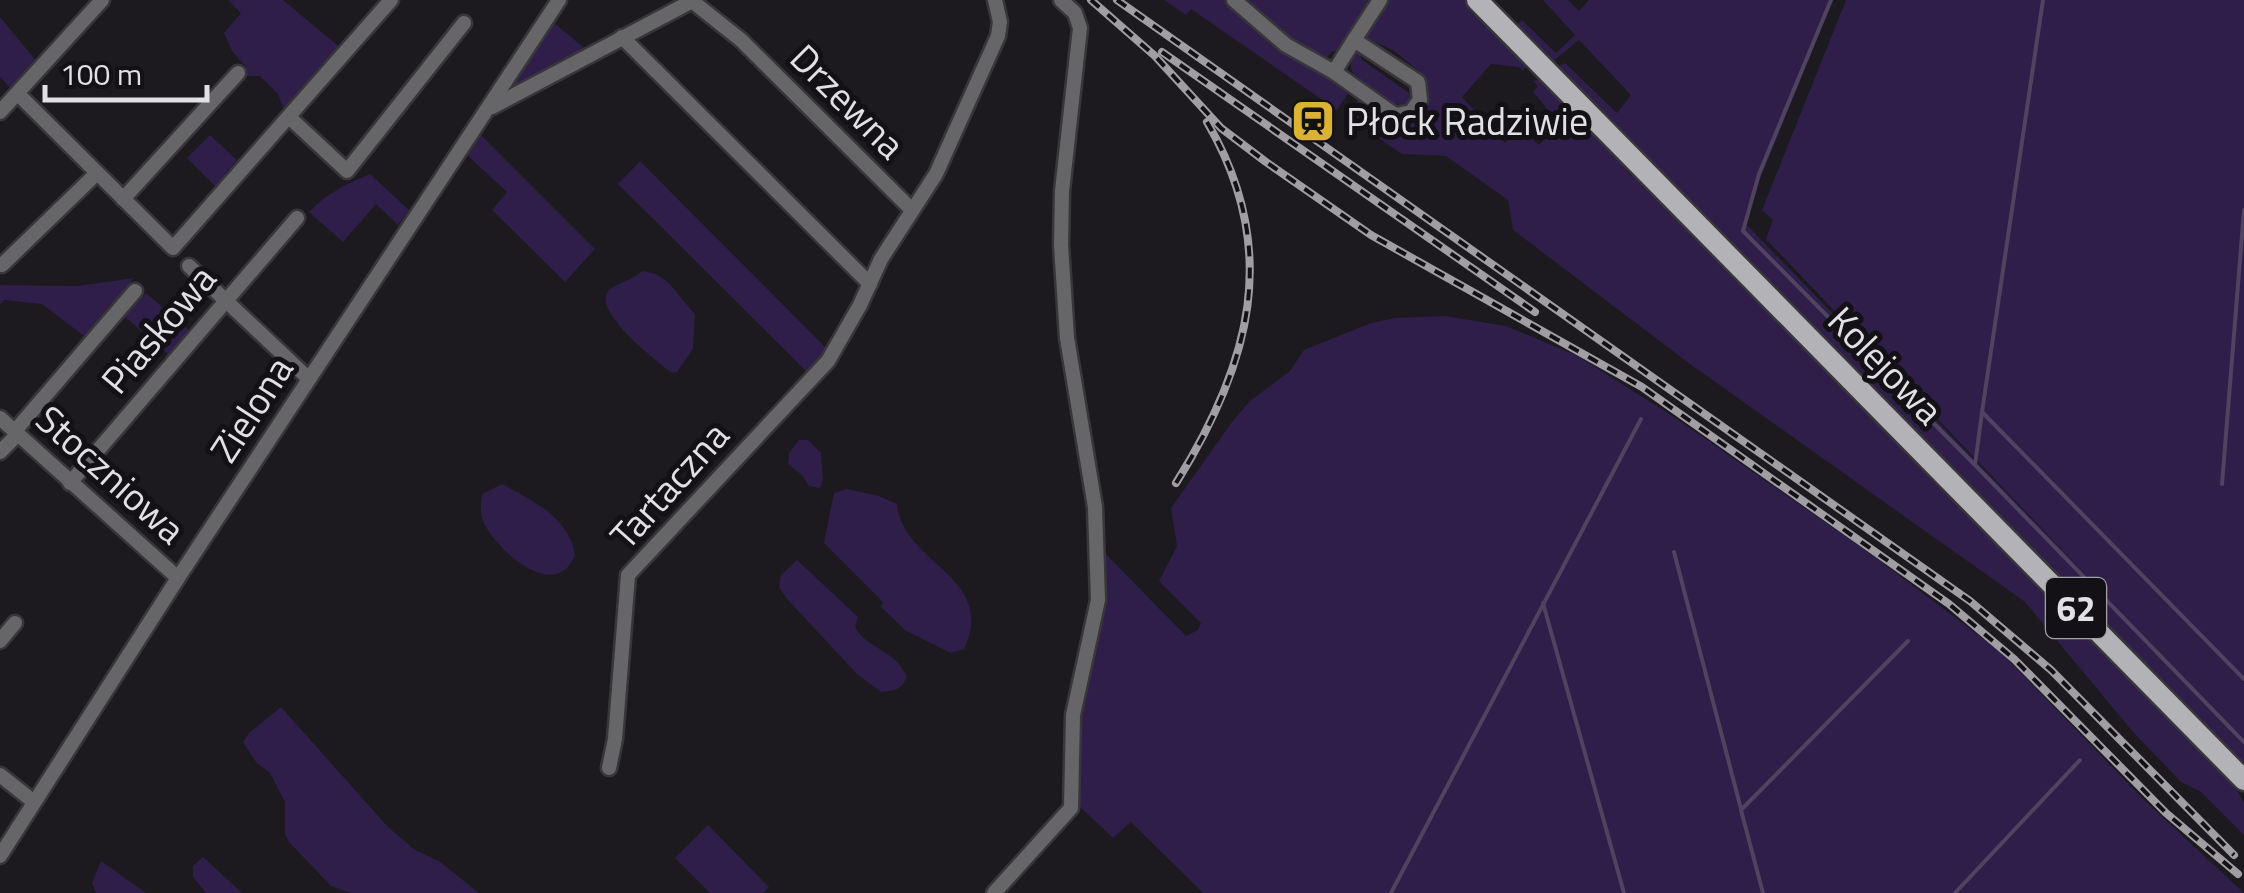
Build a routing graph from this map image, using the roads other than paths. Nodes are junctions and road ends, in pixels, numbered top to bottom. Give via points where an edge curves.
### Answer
1 (102, 0) edge
2 (390, 0) edge
3 (559, 0) edge
4 (693, 0) edge
5 (996, 0) edge
6 (1061, 0) edge
7 (1234, 0) edge
8 (1380, 0) edge
9 (1478, 0) edge
10 (464, 23) dead end
11 (622, 38) junction
12 (1354, 40) junction
13 (1334, 72) junction
14 (238, 74) dead end
15 (18, 94) junction
16 (488, 110) junction
17 (0, 112) edge
18 (289, 117) junction
19 (96, 174) junction
20 (123, 200) junction
21 (912, 210) junction
22 (297, 218) dead end
23 (2, 265) edge
24 (189, 266) dead end
25 (870, 284) junction
26 (135, 291) dead end
27 (224, 301) junction
28 (309, 380) junction
29 (0, 418) edge
30 (16, 432) junction
31 (0, 452) edge
32 (70, 483) junction
33 (178, 578) junction
34 (15, 623) dead end
35 (0, 641) edge
36 (609, 768) dead end
37 (0, 775) edge
38 (2244, 780) edge
39 (34, 802) junction
40 (0, 856) edge
41 (994, 893) edge

1 - 15 street
2 - 18 street
3 - 16 street, Zielona
4 - 11 street
4 - 21 street, Drzewna
5 - 21 street, Tartaczna via 996,43 936,174
6 - 41 street via 1080,28 1061,246 1067,338 1095,507 1098,614 1073,715 1070,808
7 - 13 street via 1286,45
8 - 12 street
9 - 38 main road, Kolejowa / 62
10 - 18 street via 347,171
11 - 16 street
11 - 25 street
12 - 13 street
12 - 13 street via 1414,79 1420,100 1398,116
14 - 20 street
15 - 17 street
15 - 19 street
16 - 28 street, Zielona
18 - 20 street via 173,248
19 - 20 street
19 - 23 street
21 - 25 street, Tartaczna
22 - 27 street, Piaskowa
24 - 27 street
25 - 36 street, Tartaczna via 814,380 628,575
26 - 30 street
27 - 28 street
27 - 32 street, Piaskowa
28 - 33 street, Zielona
29 - 30 street, Stoczniowa
30 - 31 street
30 - 32 street, Stoczniowa
32 - 33 street, Stoczniowa
33 - 39 street, Zielona
34 - 35 street
37 - 39 street
39 - 40 street, Zielona

